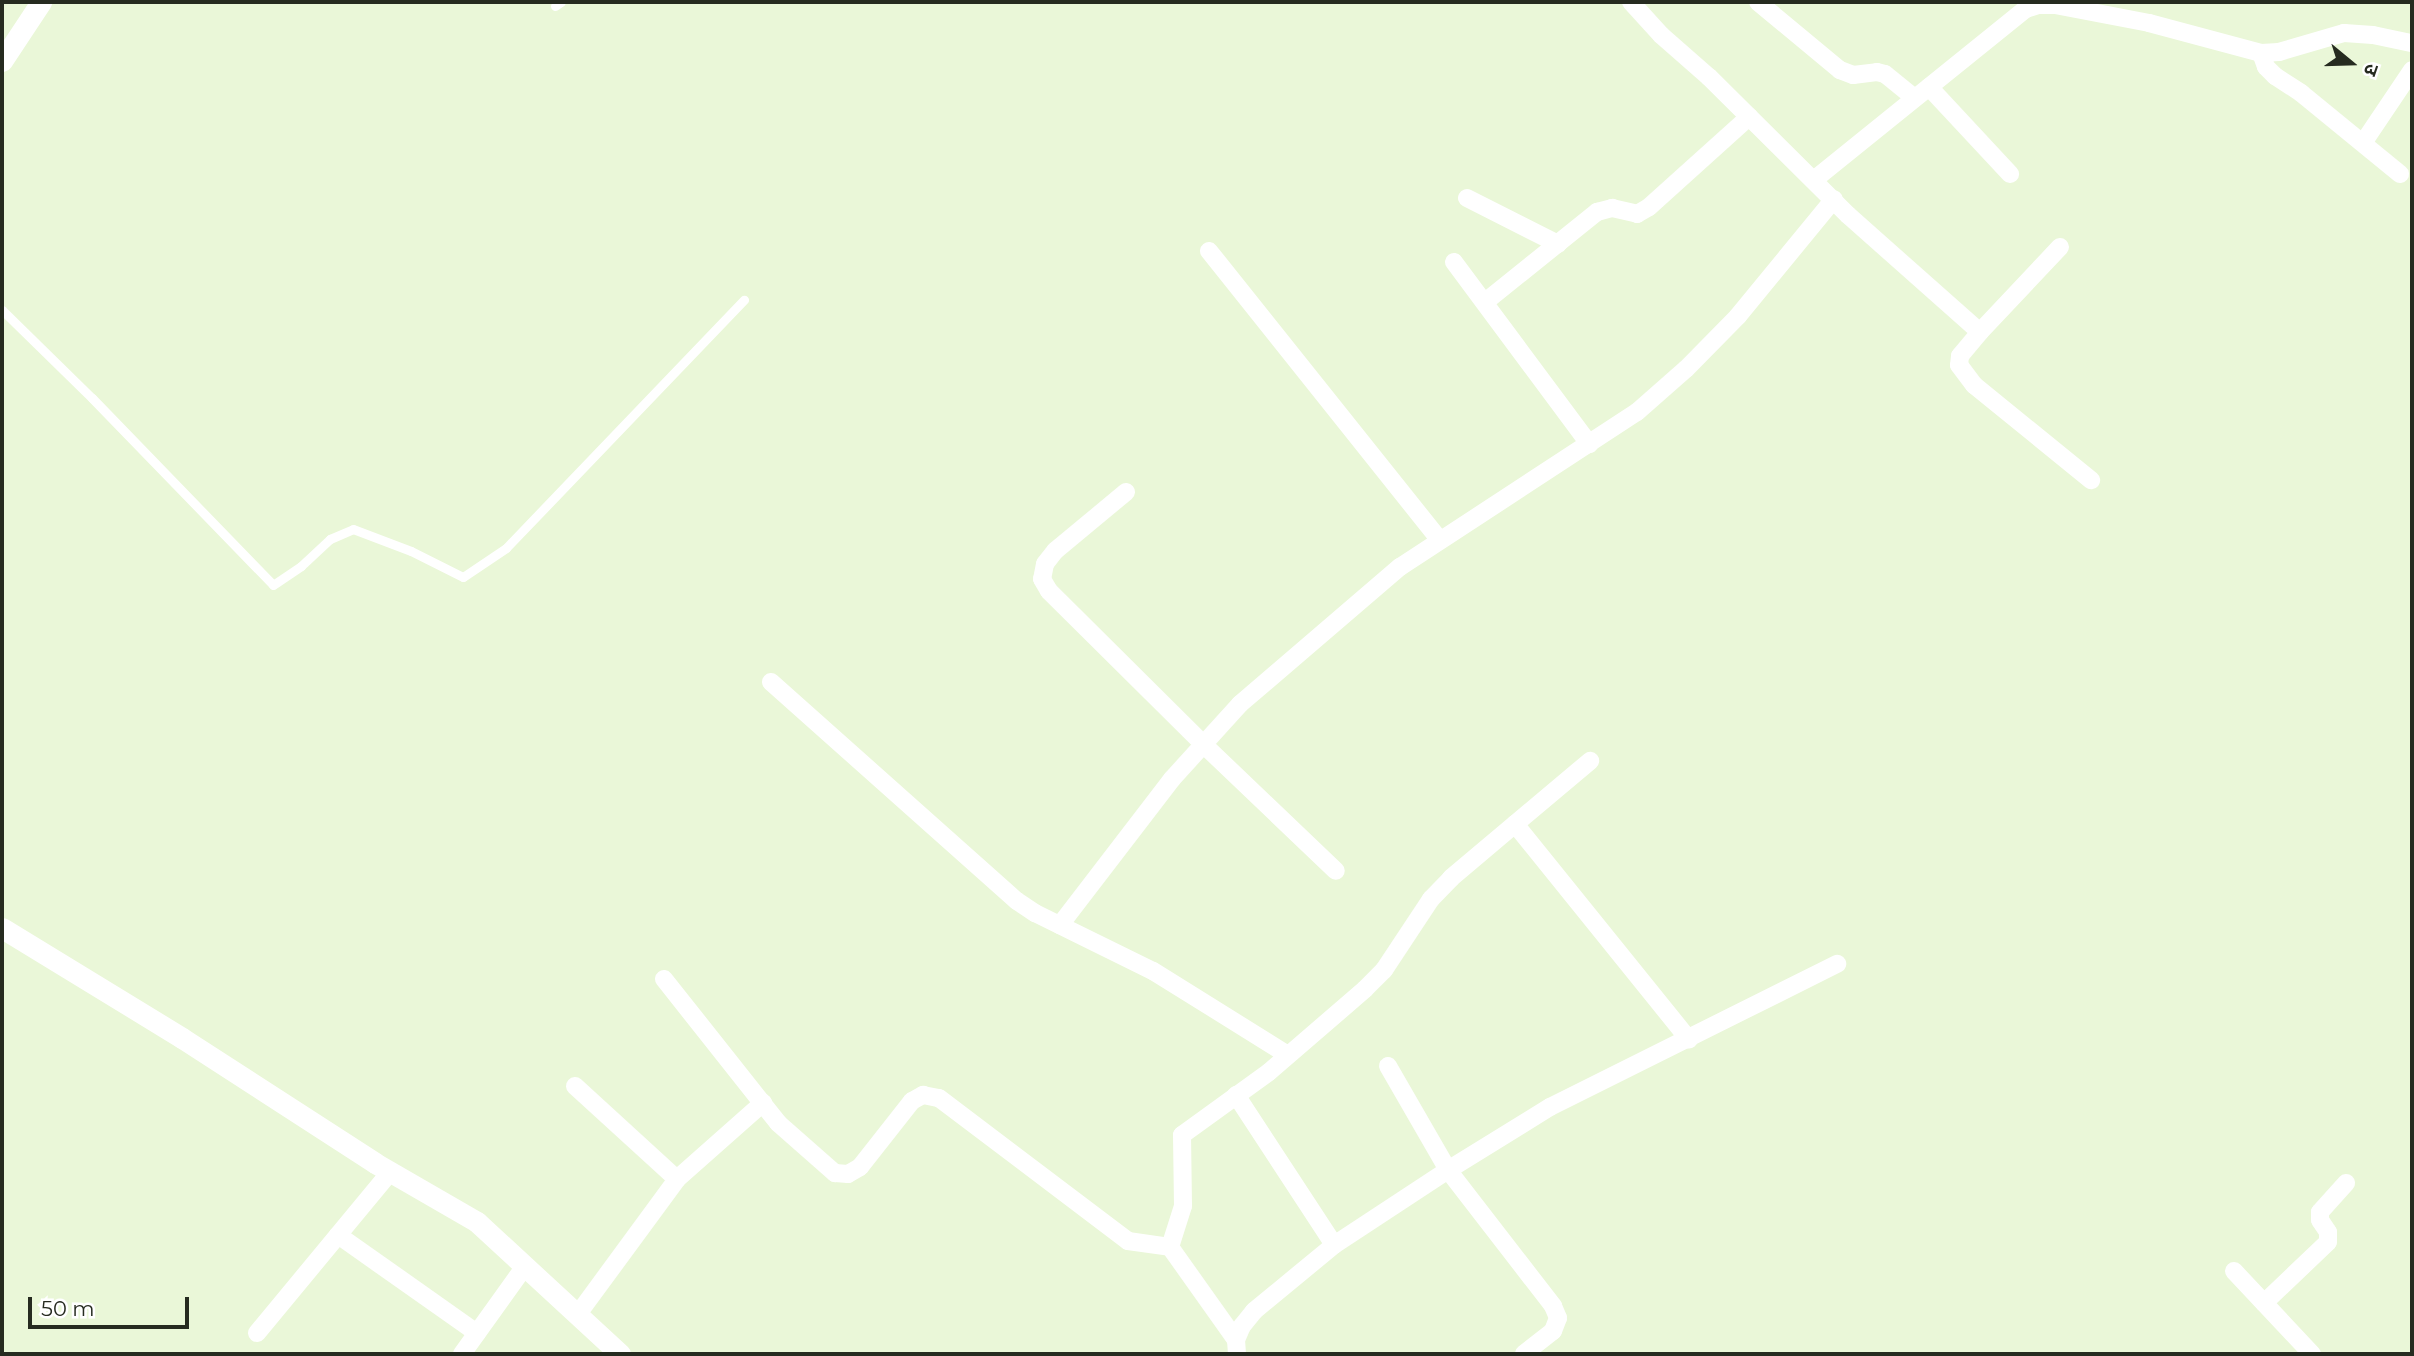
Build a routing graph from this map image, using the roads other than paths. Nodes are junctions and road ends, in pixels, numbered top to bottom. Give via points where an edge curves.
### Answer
1 (41, 2) edge
2 (1631, 2) edge
3 (1758, 2) edge
4 (2038, 3) edge
5 (2412, 43) edge
6 (2260, 53) junction
7 (2, 61) edge
8 (2412, 70) edge
9 (1922, 93) junction
10 (1749, 117) junction
11 (2362, 143) junction
12 (2010, 174) dead end
13 (2400, 174) dead end
14 (1815, 180) junction
15 (1467, 198) dead end
16 (1834, 200) junction
17 (1558, 244) junction
18 (2060, 247) dead end
19 (1209, 251) dead end
20 (1454, 262) dead end
21 (744, 300) dead end
22 (1485, 302) junction
23 (2, 310) edge
24 (1980, 332) junction
25 (1589, 443) junction
26 (2091, 480) dead end
27 (1126, 492) dead end
28 (1439, 539) junction
29 (771, 682) dead end
30 (1202, 743) junction
31 (1590, 761) dead end
32 (1515, 824) junction
33 (1336, 871) dead end
34 (1060, 925) junction
35 (2, 928) edge
36 (1837, 964) dead end
37 (664, 979) dead end
38 (1689, 1040) junction
39 (1288, 1055) junction
40 (1388, 1066) dead end
41 (575, 1086) dead end
42 (1236, 1095) junction
43 (763, 1103) junction
44 (1448, 1170) junction
45 (390, 1172) junction
46 (677, 1179) junction
47 (2346, 1183) dead end
48 (338, 1235) junction
49 (1334, 1245) junction
50 (1170, 1247) junction
51 (526, 1266) junction
52 (2234, 1271) dead end
53 (2264, 1303) junction
54 (578, 1314) junction
55 (257, 1333) dead end
56 (477, 1333) junction
57 (1237, 1347) edge
58 (462, 1354) edge
59 (620, 1354) edge
60 (1524, 1354) edge
61 (2312, 1354) edge

1 - 7 street
2 - 10 street
3 - 9 street via 1840,70 1853,75 1877,72
4 - 6 street via 2149,23
4 - 9 street
5 - 6 street via 2344,33
6 - 11 street via 2275,76
8 - 11 street
9 - 12 street
9 - 14 street
10 - 14 street
10 - 17 street via 1649,207 1637,214 1605,209
11 - 13 street
14 - 16 street
15 - 17 street
16 - 24 street
16 - 25 street via 1762,289 1686,369 1637,412
17 - 22 street
18 - 24 street
19 - 28 street
20 - 22 street
21 - 23 lane via 506,548 463,577 353,528 330,539 273,585
22 - 25 street
24 - 26 street via 1960,356 1963,374
25 - 28 street
27 - 30 street via 1055,551 1045,564 1042,579
28 - 30 street via 1357,602
29 - 34 street via 1017,901
30 - 33 street
30 - 34 street
31 - 32 street
32 - 38 street
32 - 39 street via 1431,899 1384,970
34 - 39 street via 1153,971
35 - 45 street
36 - 38 street
37 - 43 street
38 - 44 street via 1549,1107
39 - 42 street
40 - 44 street
41 - 46 street
42 - 49 street
42 - 50 street via 1182,1135 1183,1206
43 - 46 street
43 - 50 street via 821,1164 835,1173 848,1174 860,1167 912,1101 923,1095 939,1098 1128,1241
44 - 49 street
44 - 60 street via 1558,1318 1553,1331
45 - 48 street
45 - 51 street via 477,1222
46 - 54 street
47 - 53 street via 2320,1212 2328,1242
48 - 55 street
48 - 56 street
49 - 57 street via 1254,1311 1242,1326
50 - 57 street
51 - 54 street
51 - 56 street
52 - 53 street
53 - 61 street
54 - 59 street
56 - 58 street

